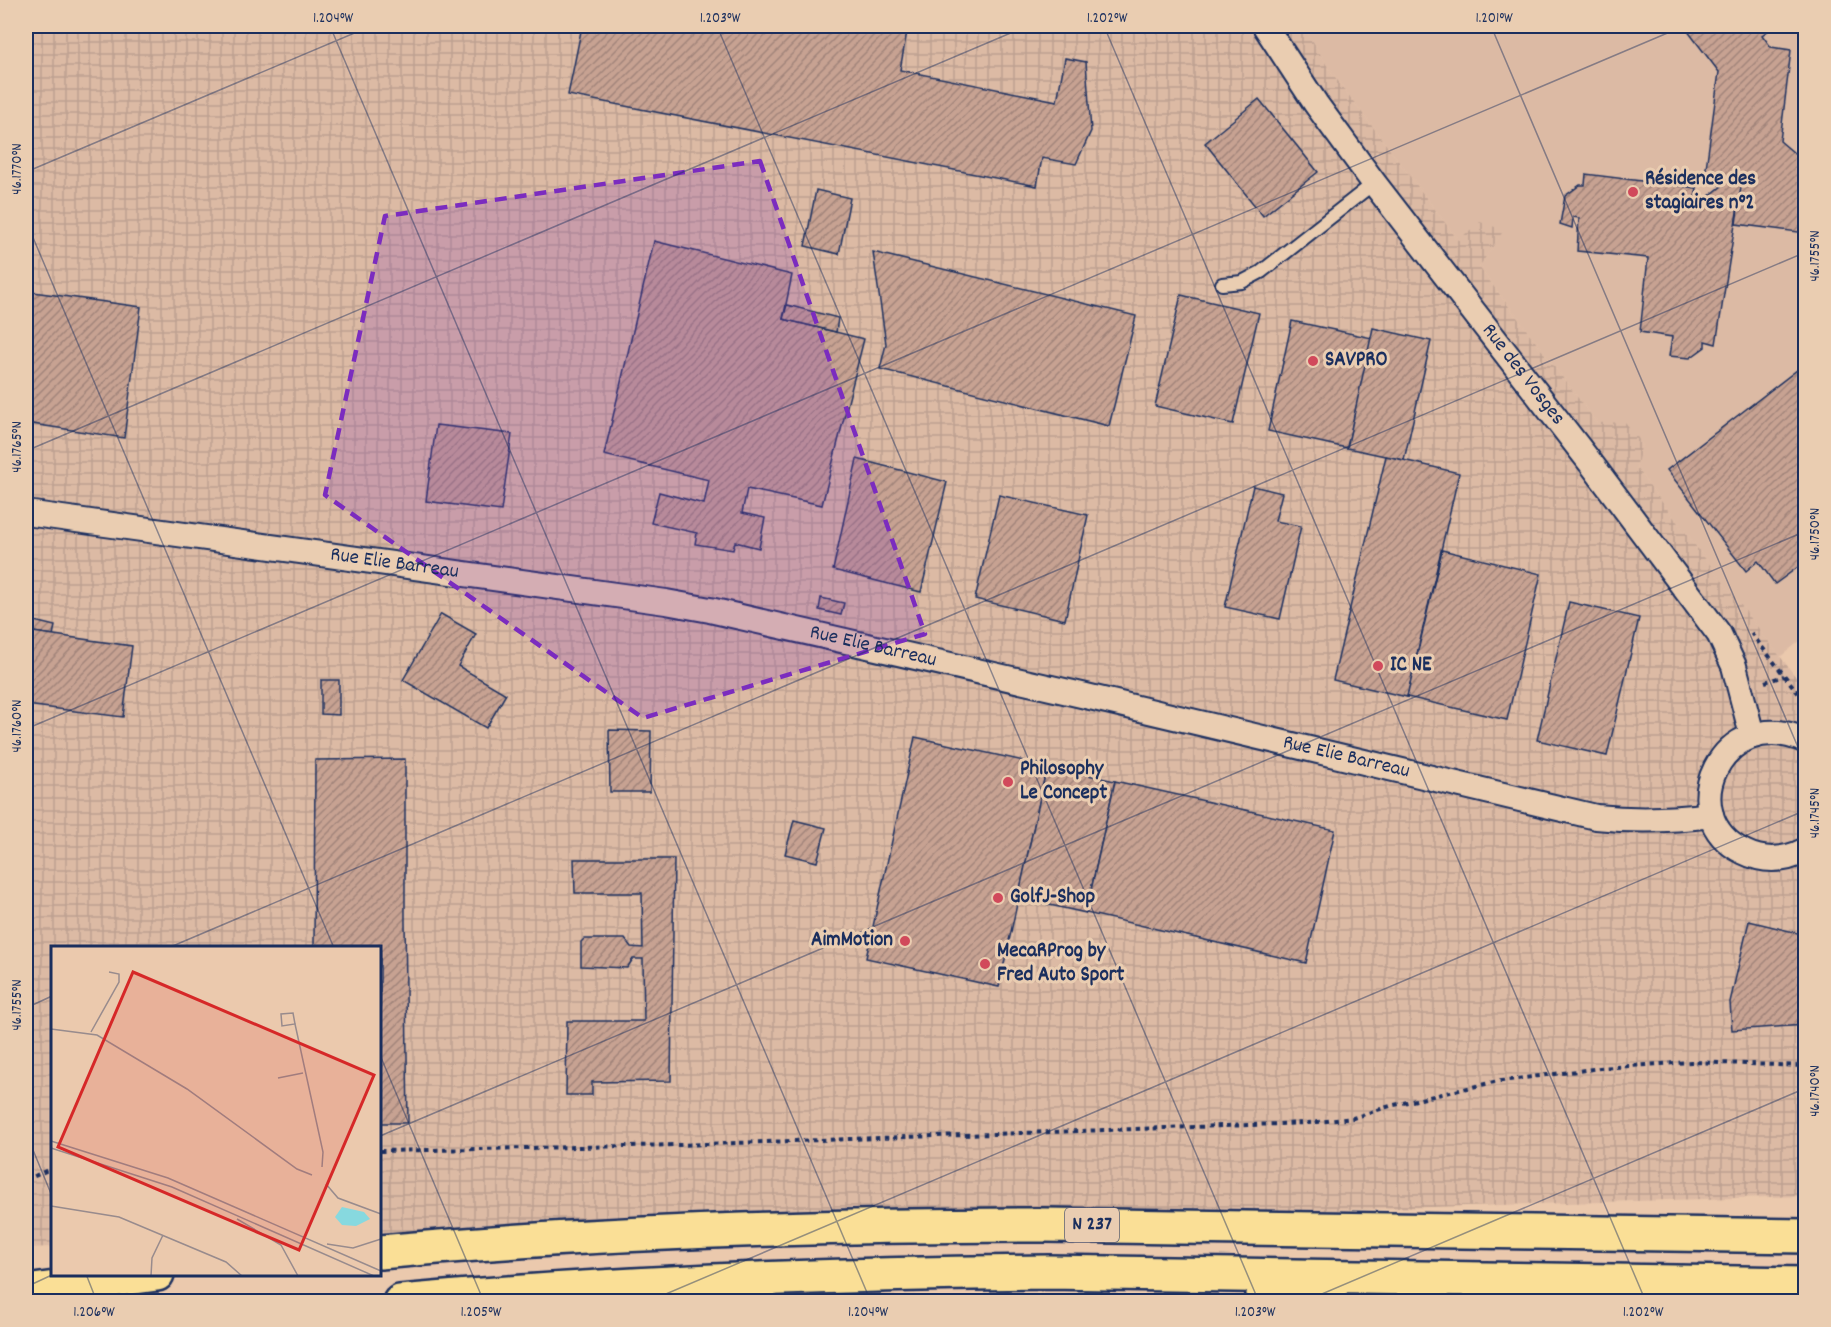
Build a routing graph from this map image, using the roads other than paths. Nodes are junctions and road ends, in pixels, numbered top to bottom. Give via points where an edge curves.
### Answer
1 (1265, 26) edge
2 (1374, 183) junction
3 (1222, 284) dead end
4 (26, 513) edge
5 (1752, 735) junction
6 (1806, 741) edge
7 (1711, 815) junction
8 (1806, 850) edge
9 (1806, 1236) edge
10 (381, 1252) edge
11 (1049, 1272) junction
12 (149, 1276) edge
13 (1806, 1284) edge
14 (26, 1292) edge
15 (400, 1302) edge
16 (1331, 1302) edge

1 - 2 street, Rue des Vosges
2 - 3 lane via 1261,272 1242,282
2 - 5 street, Rue des Vosges via 1719,634 1734,666
4 - 7 street, Rue Elie Barreau via 666,602 1086,696 1596,817 1650,820
5 - 6 street via 1772,732
5 - 7 street via 1721,758 1708,795
7 - 8 street via 1734,848 1753,857 1773,860
9 - 10 highway, N 237 via 918,1225 787,1227
11 - 13 highway, N 237
11 - 15 highway, N 237 via 715,1279
11 - 16 highway
12 - 14 highway

